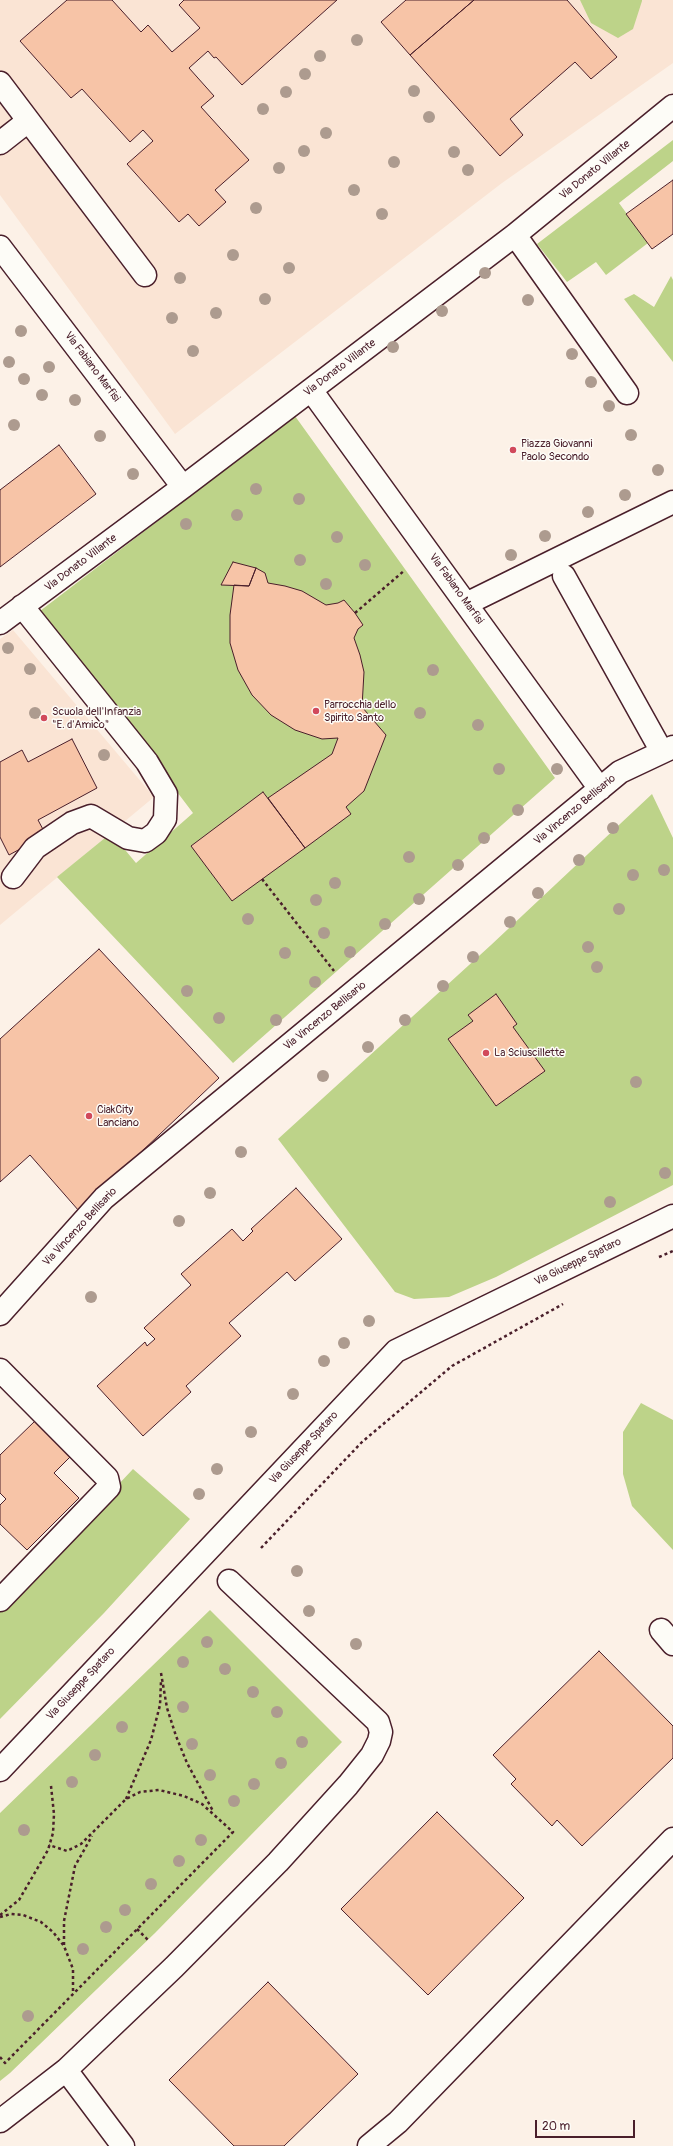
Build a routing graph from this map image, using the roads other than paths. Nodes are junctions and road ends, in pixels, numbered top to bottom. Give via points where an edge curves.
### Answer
1 (0, 83) edge
2 (673, 106) edge
3 (28, 121) junction
4 (0, 143) edge
5 (515, 235) junction
6 (0, 247) edge
7 (145, 275) dead end
8 (311, 390) junction
9 (627, 393) dead end
10 (183, 487) junction
11 (673, 502) edge
12 (564, 576) dead end
13 (466, 604) junction
14 (22, 606) junction
15 (0, 623) edge
16 (668, 749) edge
17 (600, 789) junction
18 (13, 877) dead end
19 (673, 1216) edge
20 (0, 1314) edge
21 (0, 1370) edge
22 (229, 1582) dead end
23 (0, 1600) edge
24 (0, 1770) edge
25 (673, 1839) edge
26 (66, 2070) junction
27 (0, 2121) edge
28 (123, 2146) edge
29 (368, 2146) edge

1 - 3 street
2 - 5 street, Via Donato Villante
3 - 4 street
3 - 7 street
5 - 8 street, Via Donato Villante
5 - 9 street
6 - 10 street, Via Fabiano Marfisi
8 - 10 street, Via Donato Villante
8 - 13 street, Via Fabiano Marfisi
10 - 14 street, Via Donato Villante
11 - 13 street
12 - 16 street
13 - 17 street, Via Fabiano Marfisi
14 - 15 street, Via Donato Villante
14 - 18 street via 147,762 166,794 165,818 156,833 145,841 128,838 91,816 72,823 35,848
16 - 17 street, Via Vincenzo Bellisario via 620,772
17 - 20 street, Via Vincenzo Bellisario via 104,1198
19 - 24 street, Via Giuseppe Spataro via 396,1351
21 - 23 street via 108,1478 109,1487
22 - 26 street via 378,1722 381,1732 379,1741 372,1755 348,1785 278,1862 174,1967
25 - 29 street via 398,2122
26 - 27 street
26 - 28 street

